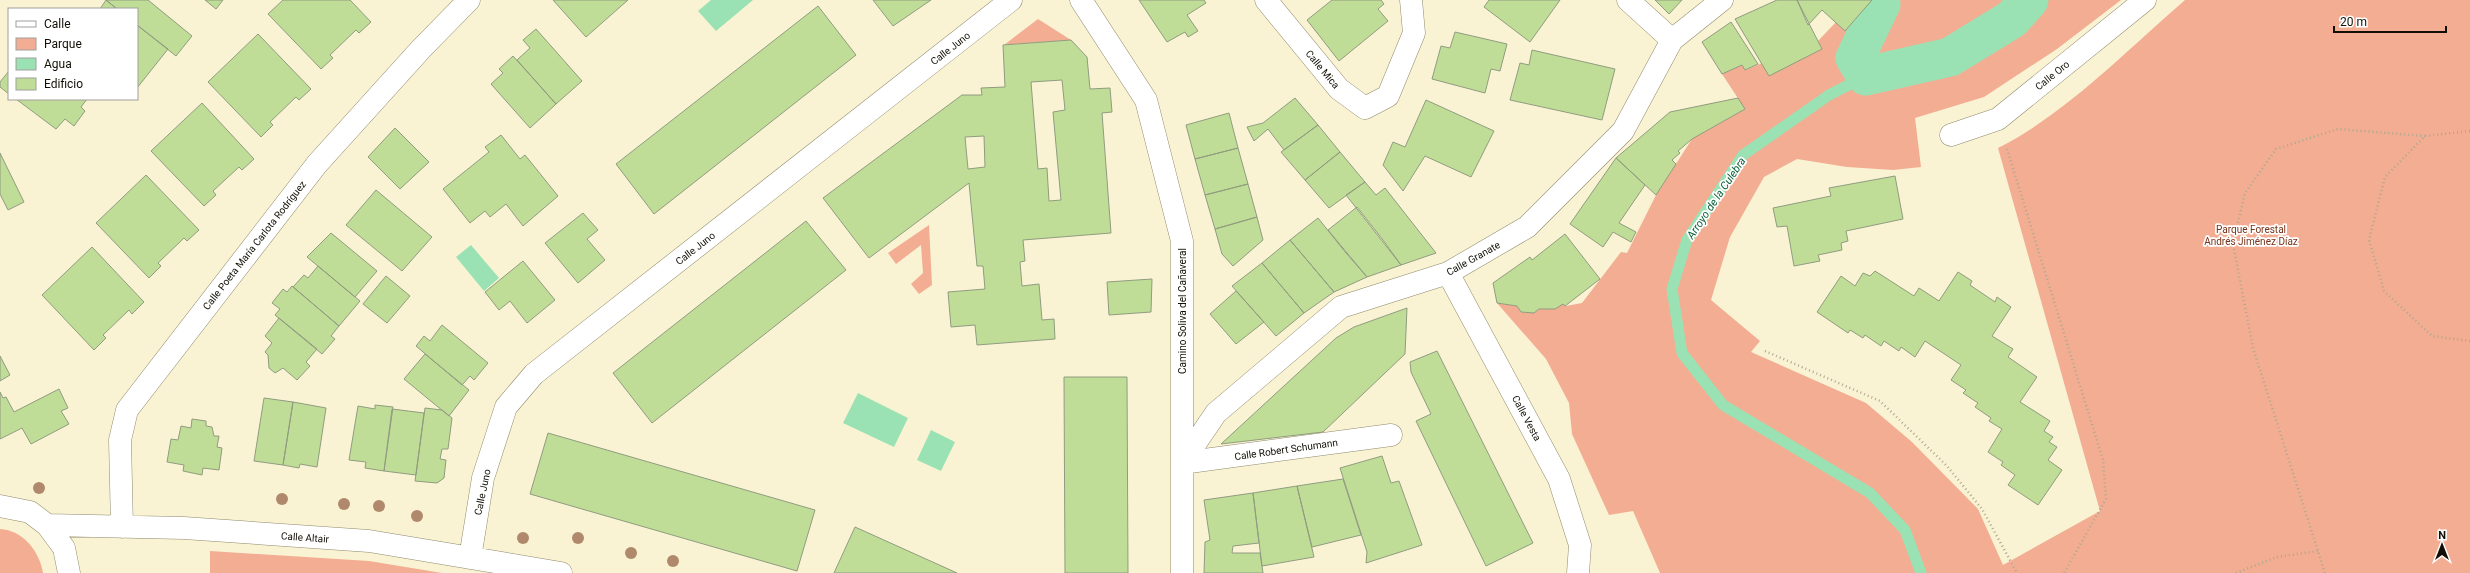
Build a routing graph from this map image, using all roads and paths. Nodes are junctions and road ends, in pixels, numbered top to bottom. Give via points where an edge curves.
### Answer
1 (469, 0) edge
2 (1012, 0) edge
3 (1081, 0) edge
4 (1266, 0) edge
5 (1411, 0) edge
6 (1628, 0) edge
7 (1722, 0) edge
8 (2145, 0) edge
9 (1672, 40) junction
10 (1998, 119) junction
11 (2470, 131) edge
12 (1951, 135) dead end
13 (2425, 136) junction
14 (1448, 273) junction
15 (2470, 341) edge
16 (1765, 351) dead end
17 (1391, 435) dead end
18 (1182, 463) junction
19 (0, 506) edge
20 (47, 525) junction
21 (122, 527) junction
22 (2318, 551) junction
23 (470, 558) junction
24 (69, 573) edge
25 (561, 573) edge
26 (1182, 573) edge
27 (1578, 573) edge
28 (2016, 573) edge
29 (2064, 573) edge
30 (2236, 573) edge
31 (2325, 573) edge

1 - 21 street, Calle Poeta María Carlota Rodríguez via 317,164 127,410 120,440
2 - 23 street, Calle Juno via 534,374 506,407 483,478
3 - 18 street, Camino Soliva del Cañaveral via 1146,100 1182,241
4 - 5 street, Calle Mica via 1339,89 1365,108 1388,96 1414,33
6 - 9 street
7 - 9 street, Calle Granate
8 - 10 street, Calle Oro
9 - 14 street, Calle Granate via 1623,131 1527,227
10 - 12 street, Calle Oro
10 - 29 path via 2103,460 2106,499
11 - 13 path
13 - 15 path via 2385,177 2369,240 2384,291 2432,336
13 - 22 path via 2338,129 2276,149 2245,193 2233,244 2253,348
14 - 18 street, Calle Granate via 1341,307 1216,413
14 - 27 street, Calle Vesta via 1560,479 1580,545
16 - 28 path via 1880,402 1947,466 1982,509
17 - 18 street, Calle Robert Schumann
18 - 26 street, Camino Soliva del Cañaveral
19 - 20 street via 30,512
20 - 21 street, Calle Altair
20 - 24 street via 64,548
21 - 23 street, Calle Altair via 369,541
22 - 30 path via 2277,557
22 - 31 path
23 - 25 street, Calle Altair

